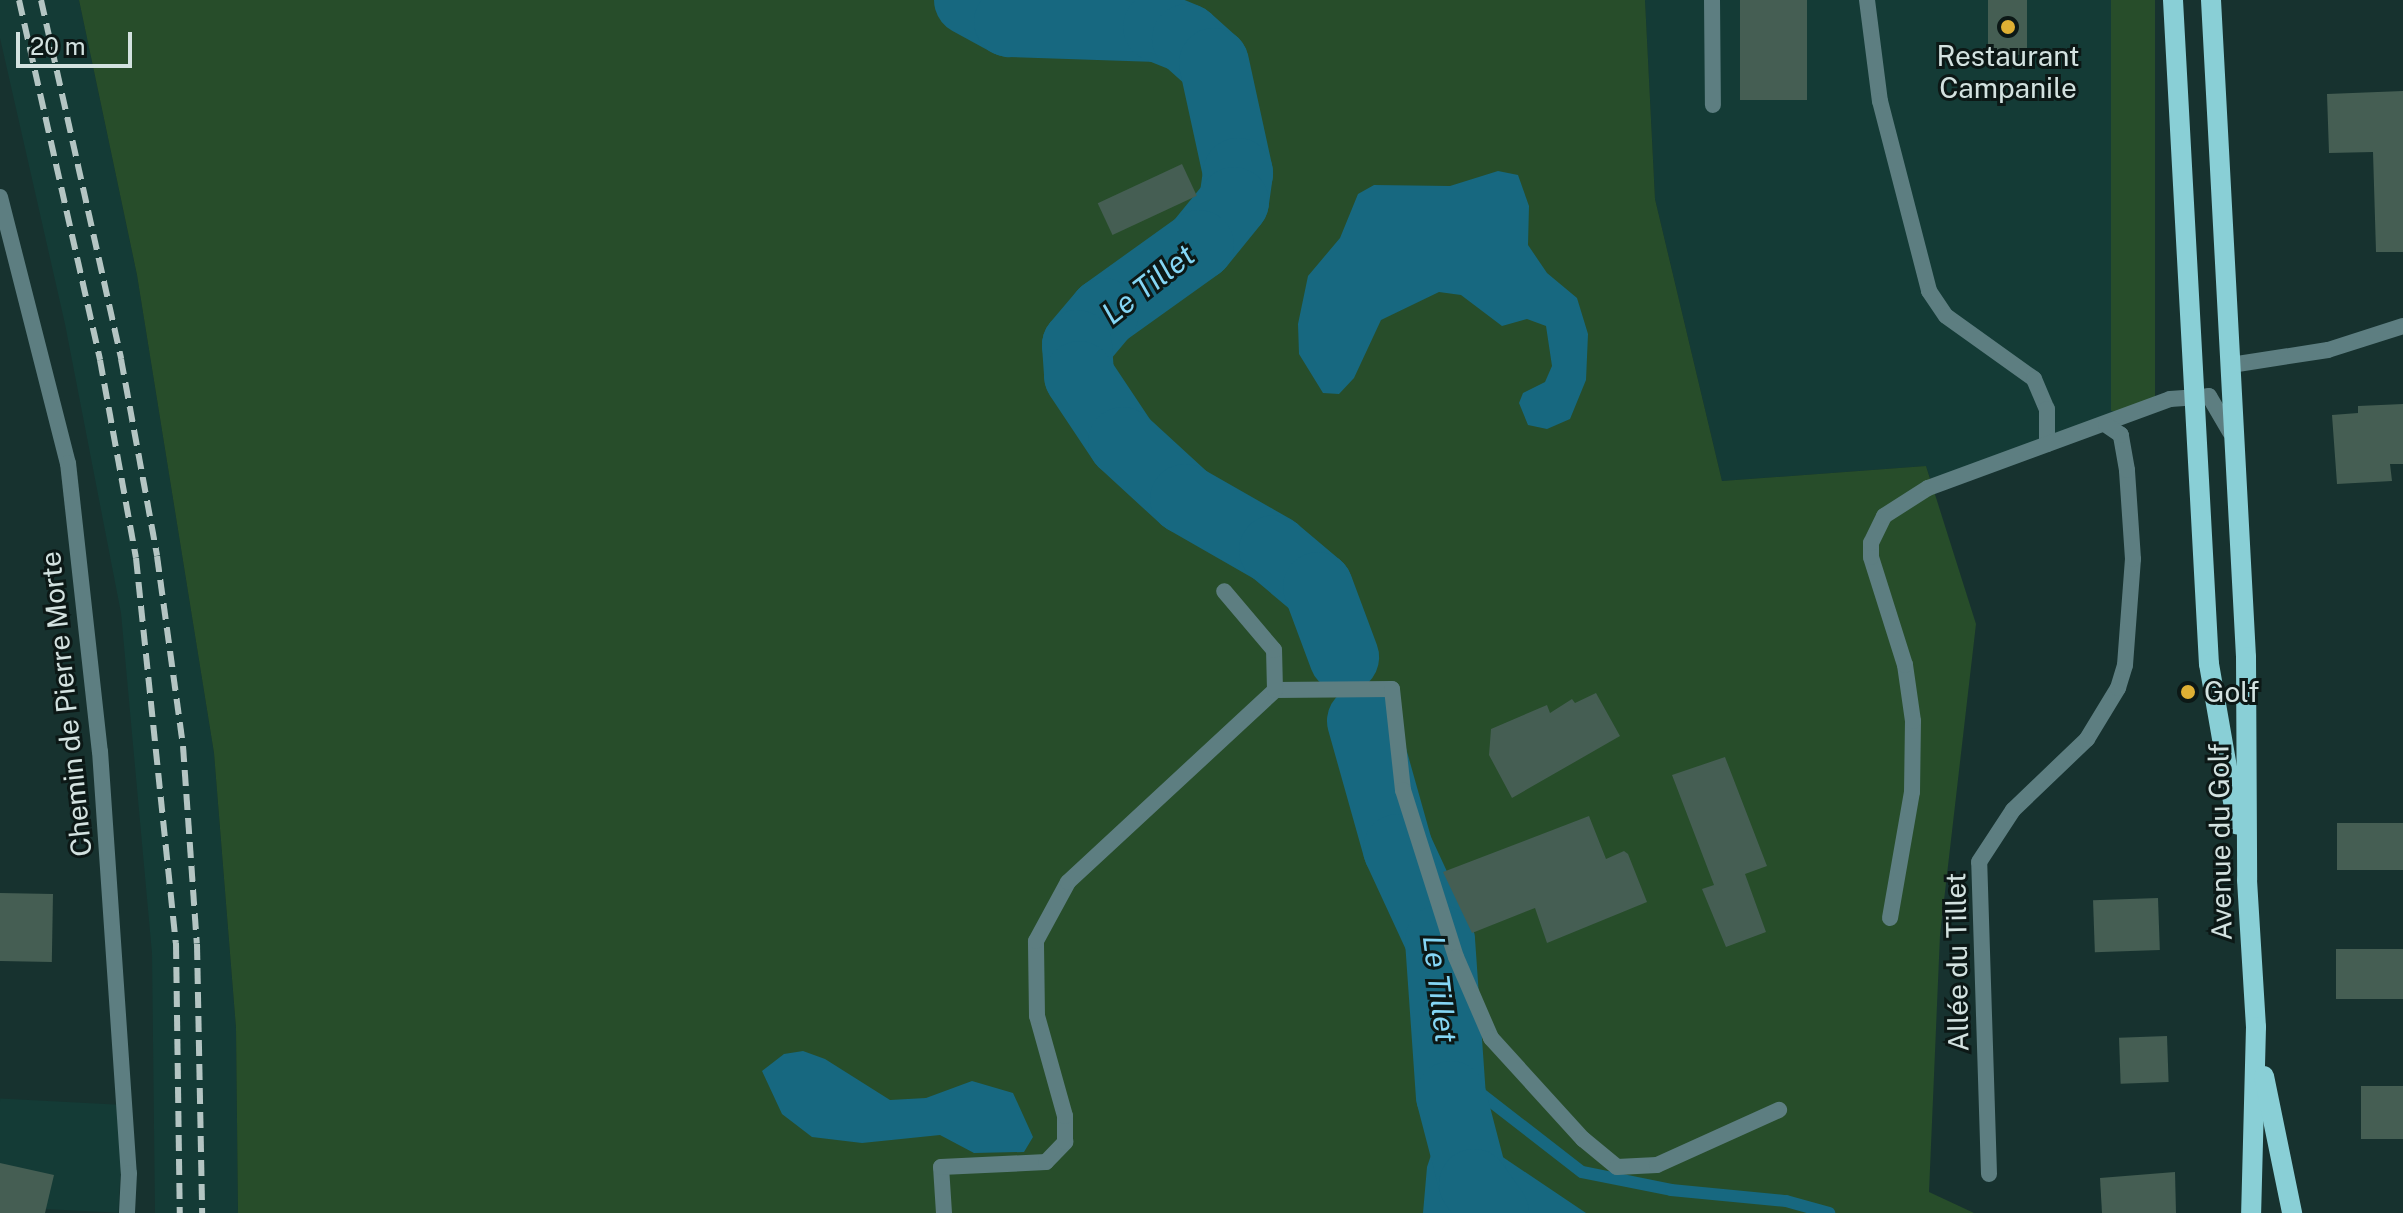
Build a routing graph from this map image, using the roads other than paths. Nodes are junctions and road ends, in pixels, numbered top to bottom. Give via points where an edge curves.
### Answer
1 (1712, 0) edge
2 (1867, 0) edge
3 (2173, 0) edge
4 (2211, 0) edge
5 (1713, 105) dead end
6 (0, 197) edge
7 (2403, 326) edge
8 (2231, 365) junction
9 (2195, 393) junction
10 (2106, 425) junction
11 (2047, 444) junction
12 (2235, 449) junction
13 (1224, 591) dead end
14 (1275, 690) junction
15 (2247, 880) junction
16 (1890, 918) dead end
17 (2256, 1027) junction
18 (1779, 1110) dead end
19 (1989, 1174) dead end
20 (127, 1213) edge
21 (944, 1213) edge
22 (2251, 1213) edge
23 (2292, 1213) edge

1 - 5 street
2 - 11 street via 1880,101 1929,291 1946,316 2034,379 2047,409
3 - 9 main road
4 - 8 main road, Avenue du Golf
6 - 20 street, Chemin de Pierre Morte via 68,463 100,751 129,1173
7 - 8 street via 2328,350
8 - 12 main road, Avenue du Golf
9 - 10 street
9 - 12 street via 2209,396 2226,416
9 - 15 main road via 2209,664
10 - 11 street
10 - 19 street, Allée du Tillet via 2121,435 2127,470 2133,559 2125,665 2087,739 2013,810 1979,862
11 - 16 street via 1928,488 1884,516 1875,529 1871,557 1905,665 1913,721 1912,792
12 - 15 main road, Avenue du Golf via 2246,657
13 - 14 street via 1274,650
14 - 18 street via 1392,689 1403,790 1456,957 1491,1038 1595,1149 1617,1167 1657,1165
14 - 21 street via 1068,882 1036,941 1037,1016 1065,1116 1065,1142 1046,1162 941,1167
15 - 17 main road, Avenue du Golf
17 - 22 main road, Avenue du Golf
17 - 23 main road, Avenue du Golf

